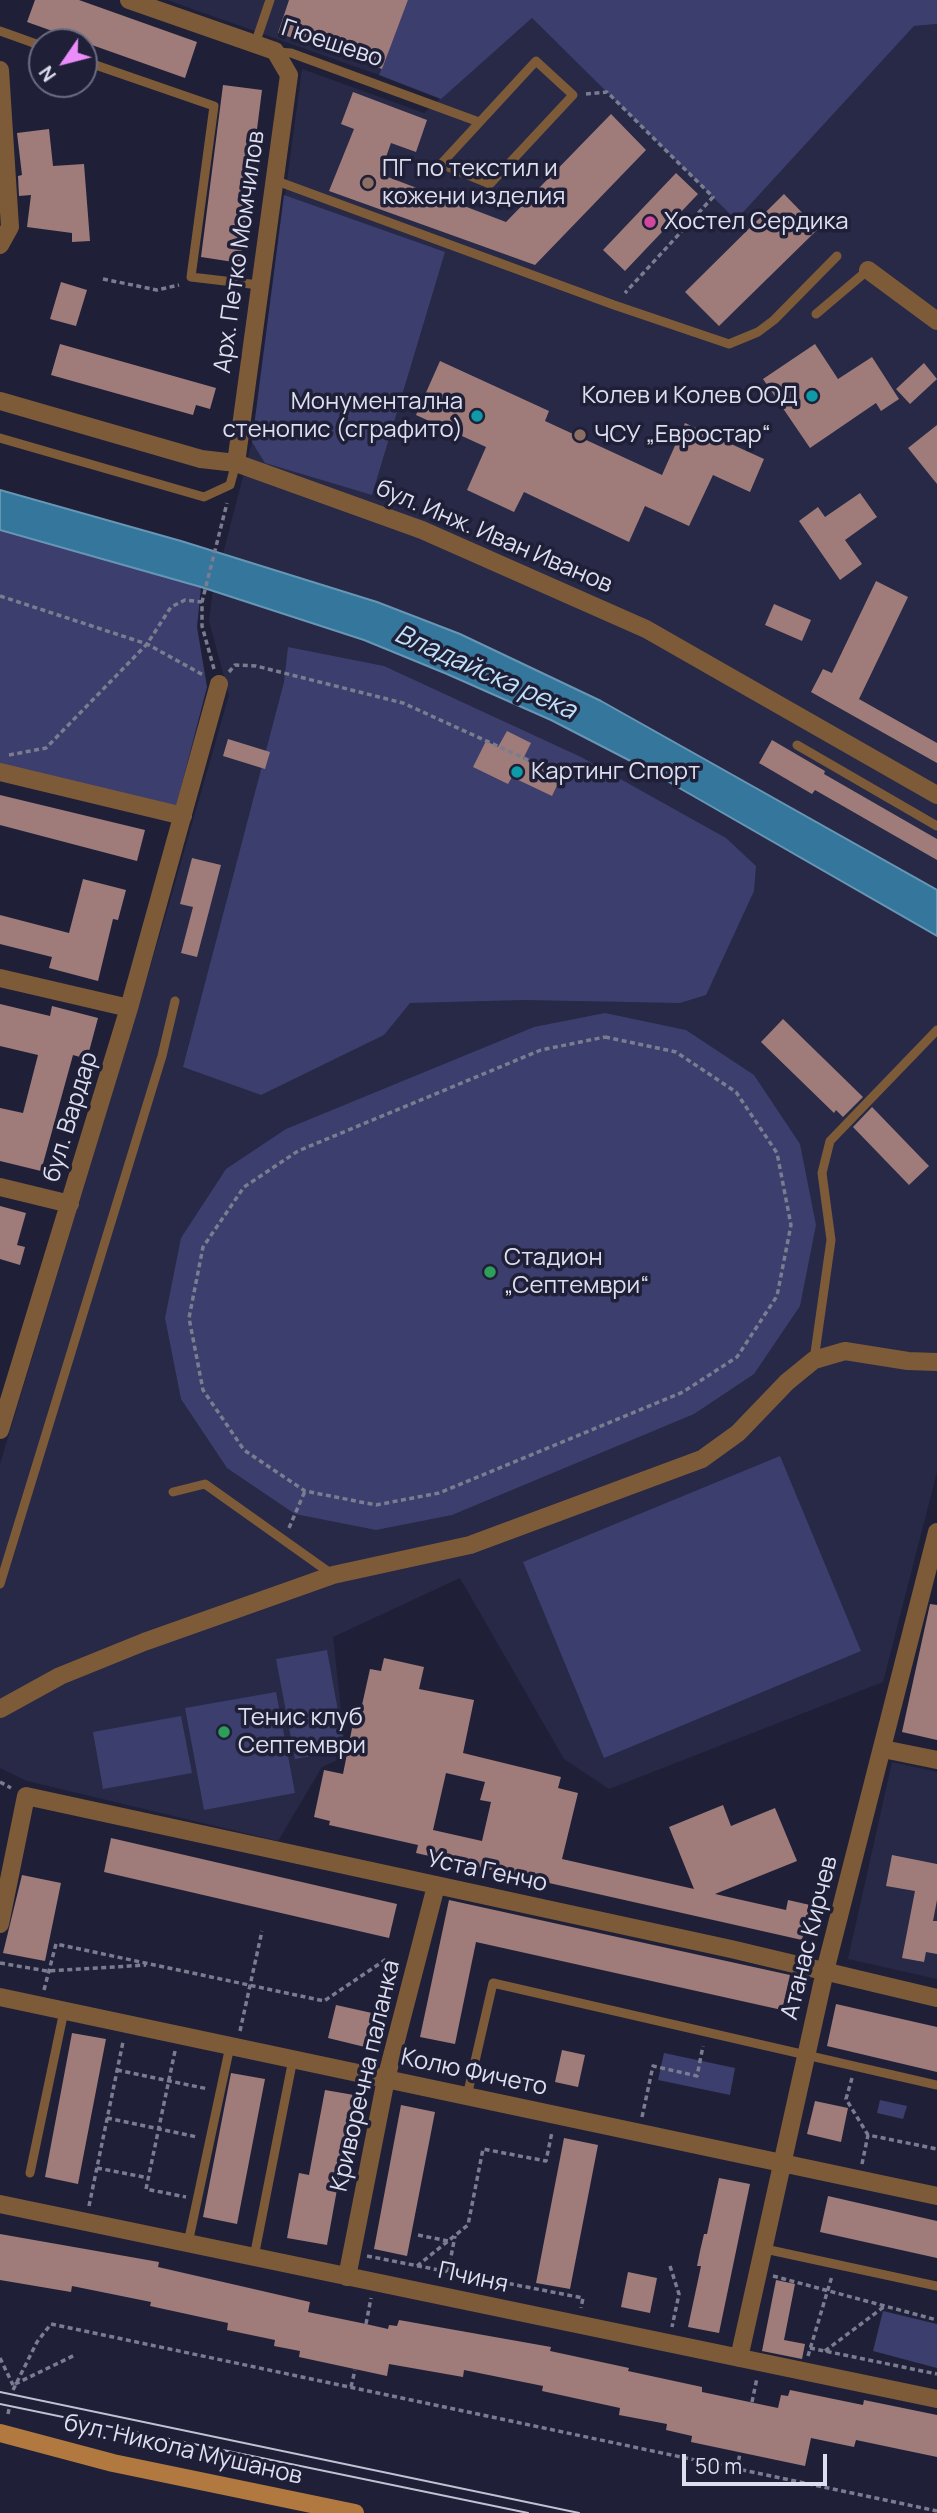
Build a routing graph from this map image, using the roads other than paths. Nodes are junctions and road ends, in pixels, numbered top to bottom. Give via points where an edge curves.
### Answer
1 (129, 0) edge
2 (270, 0) edge
3 (0, 31) edge
4 (28, 41) edge
5 (255, 44) junction
6 (275, 51) junction
7 (98, 66) edge
8 (0, 70) edge
9 (480, 122) junction
10 (274, 180) junction
11 (2, 242) edge
12 (836, 256) dead end
13 (868, 271) joint
14 (259, 285) junction
15 (816, 314) dead end
16 (937, 321) edge
17 (0, 401) edge
18 (0, 438) edge
19 (236, 463) junction
20 (219, 684) road end
21 (797, 745) dead end
22 (0, 772) edge
23 (937, 795) edge
24 (183, 816) junction
25 (937, 826) edge
26 (0, 978) edge
27 (175, 1001) dead end
28 (129, 1009) junction
29 (937, 1030) edge
30 (0, 1187) edge
31 (69, 1204) junction
32 (814, 1360) junction
33 (937, 1362) edge
34 (0, 1430) edge
35 (173, 1492) dead end
36 (937, 1532) edge
37 (334, 1575) junction
38 (0, 1584) edge
39 (0, 1709) edge
40 (883, 1749) junction
41 (937, 1760) edge
42 (436, 1886) junction
43 (0, 1924) edge
44 (825, 1971) junction
45 (0, 1997) edge
46 (937, 1998) edge
47 (64, 2011) junction
48 (229, 2046) junction
49 (807, 2054) junction
50 (293, 2059) junction
51 (386, 2079) junction
52 (937, 2085) edge
53 (467, 2096) junction
54 (783, 2163) junction
55 (30, 2173) dead end
56 (937, 2196) edge
57 (0, 2204) edge
58 (188, 2243) junction
59 (765, 2249) junction
60 (254, 2257) junction
61 (347, 2277) junction
62 (937, 2286) edge
63 (739, 2358) junction
64 (937, 2399) edge
65 (0, 2433) edge
66 (355, 2513) edge

1 - 5 street, Гюешево
2 - 5 lane
3 - 4 lane
5 - 6 street, Гюешево
6 - 9 lane, Гюешево via 292,53
6 - 10 street, Арх. Петко Момчилов via 289,75
7 - 14 lane via 214,106 191,277
8 - 11 street via 10,227
9 - 9 lane via 536,61 573,94 490,184 441,164
10 - 12 lane via 729,344 775,320
10 - 14 street, Арх. Петко Момчилов
13 - 15 lane
13 - 16 street
14 - 19 street, Арх. Петко Момчилов
17 - 19 street, бул. Инж. Иван Иванов via 201,459
18 - 19 lane via 204,496 230,485
19 - 23 street, бул. Инж. Иван Иванов via 422,530 646,629
20 - 24 street, бул. Вардар
21 - 25 lane
22 - 24 street
24 - 28 street, бул. Вардар
26 - 28 street
27 - 38 lane
28 - 31 street, бул. Вардар
29 - 32 lane via 831,1141 822,1173 831,1240
30 - 31 street
31 - 34 street, бул. Вардар
32 - 33 street via 845,1351
32 - 37 street via 738,1433 702,1460 470,1545
35 - 37 lane via 205,1484
36 - 40 street, Атанас Кирчев
37 - 39 street via 72,1671
40 - 41 street
40 - 44 street, Атанас Кирчев
42 - 43 street, Уста Генчо via 26,1796
42 - 44 street, Уста Генчо
42 - 51 street, Криворечна паланка
44 - 46 street, Уста Генчо
44 - 49 street, Атанас Кирчев
45 - 47 street, Колю Фичето
47 - 48 street, Колю Фичето
47 - 55 lane
48 - 50 street, Колю Фичето
48 - 58 lane
49 - 52 lane
49 - 53 lane via 493,1983
49 - 54 street, Атанас Кирчев
50 - 51 street, Колю Фичето
50 - 60 lane
51 - 53 street, Колю Фичето
51 - 61 street, Криворечна паланка
53 - 54 street, Колю Фичето
54 - 56 street, Колю Фичето
54 - 59 street, Атанас Кирчев
57 - 58 street, Пчиня
58 - 60 street, Пчиня
59 - 62 lane
59 - 63 street, Атанас Кирчев
60 - 61 street, Пчиня
61 - 63 street, Пчиня
63 - 64 street, Пчиня
65 - 66 main road, бул. Никола Мушанов via 113,2463

